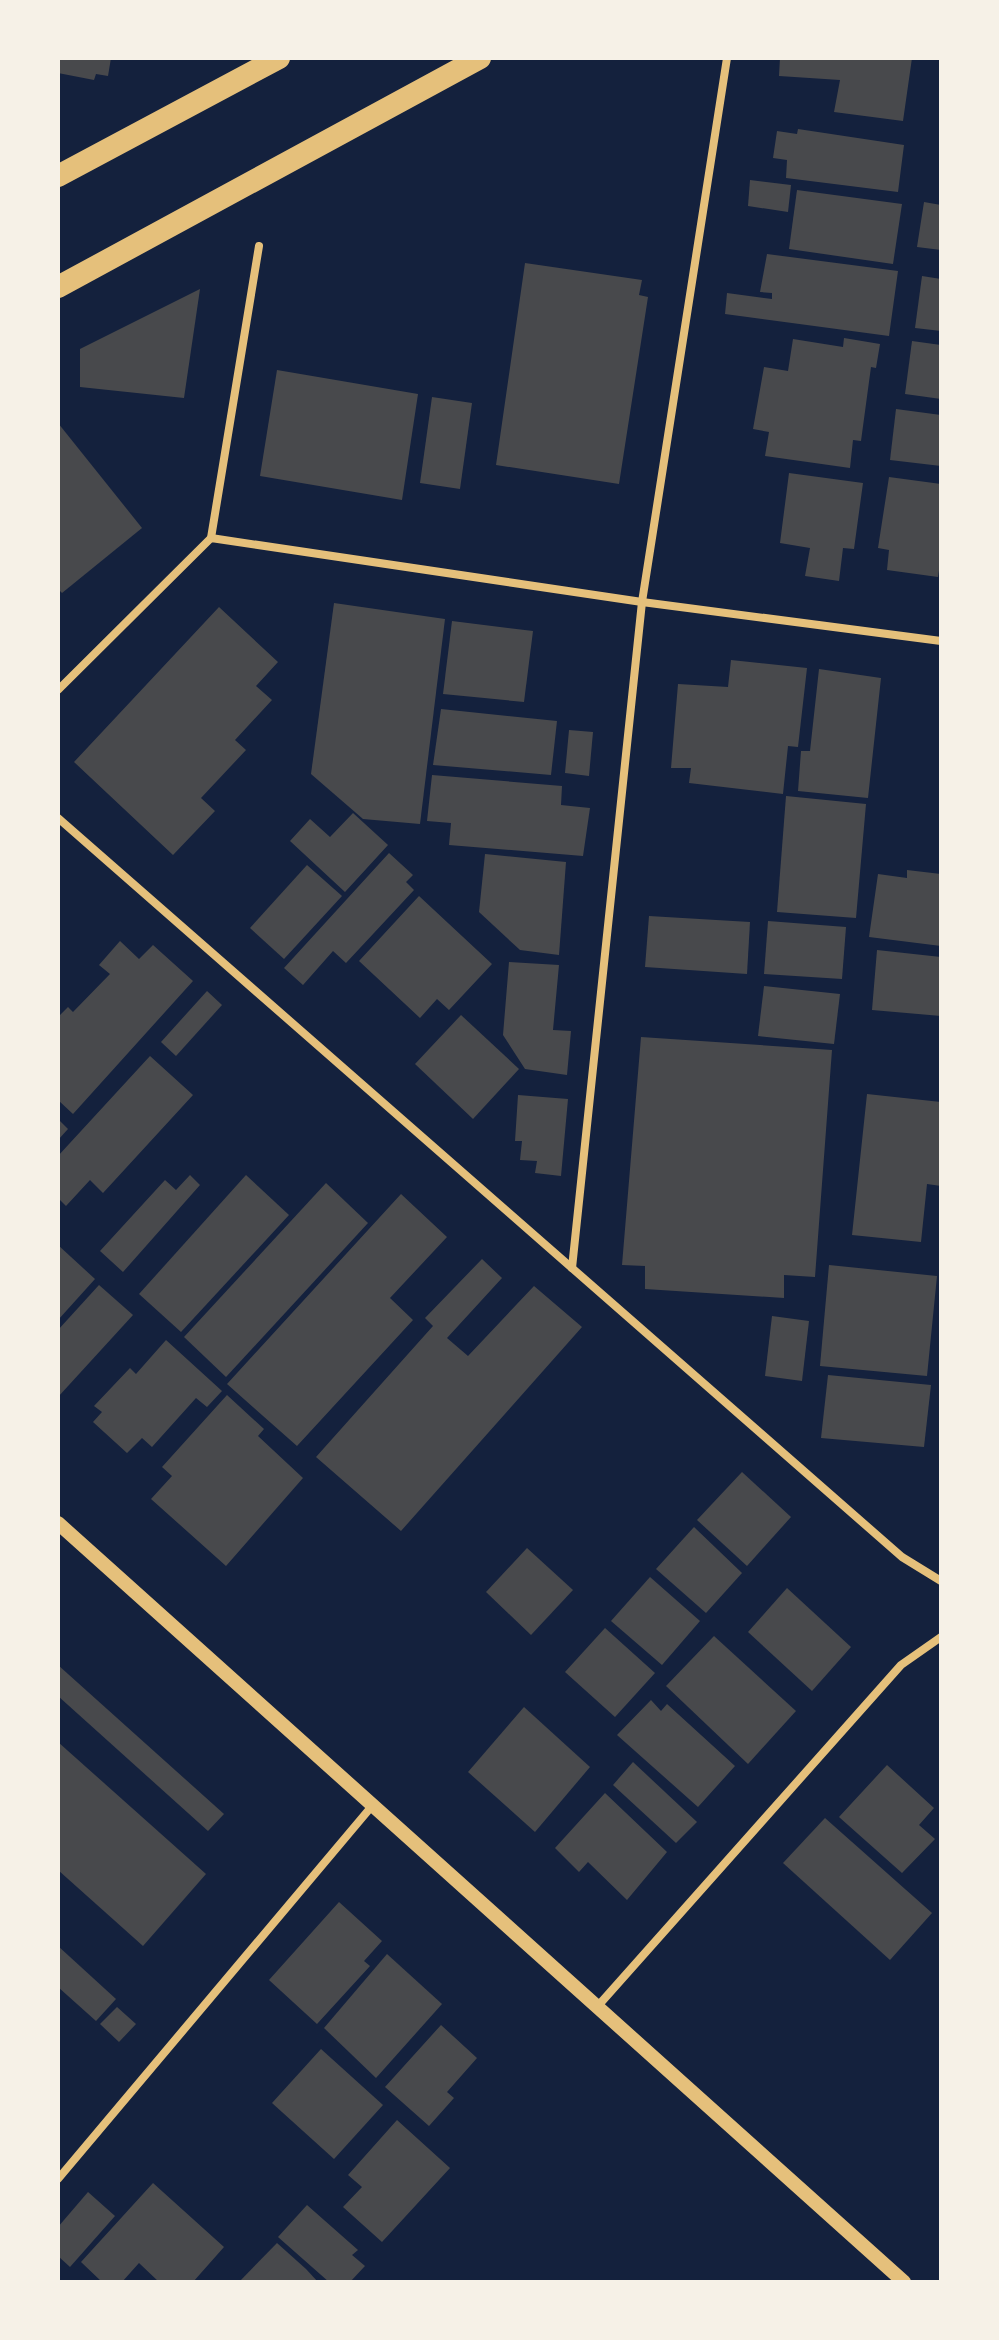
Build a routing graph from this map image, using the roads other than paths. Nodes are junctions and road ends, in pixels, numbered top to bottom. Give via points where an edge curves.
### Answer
1 (279, 58) edge
2 (480, 58) edge
3 (727, 58) edge
4 (58, 176) edge
5 (259, 246) dead end
6 (58, 287) edge
7 (211, 538) junction
8 (642, 602) junction
9 (941, 641) edge
10 (58, 690) edge
11 (58, 818) edge
12 (572, 1268) junction
13 (58, 1523) edge
14 (941, 1581) edge
15 (941, 1637) edge
16 (372, 1806) junction
17 (597, 2007) junction
18 (58, 2179) edge
19 (904, 2282) edge

1 - 4 highway
2 - 6 highway
3 - 8 street
5 - 7 street
7 - 8 street
7 - 10 street
8 - 9 street
8 - 12 street
11 - 12 street
12 - 14 street via 902,1557
13 - 16 street
15 - 17 street via 901,1665
16 - 17 street
16 - 18 street
17 - 19 street

